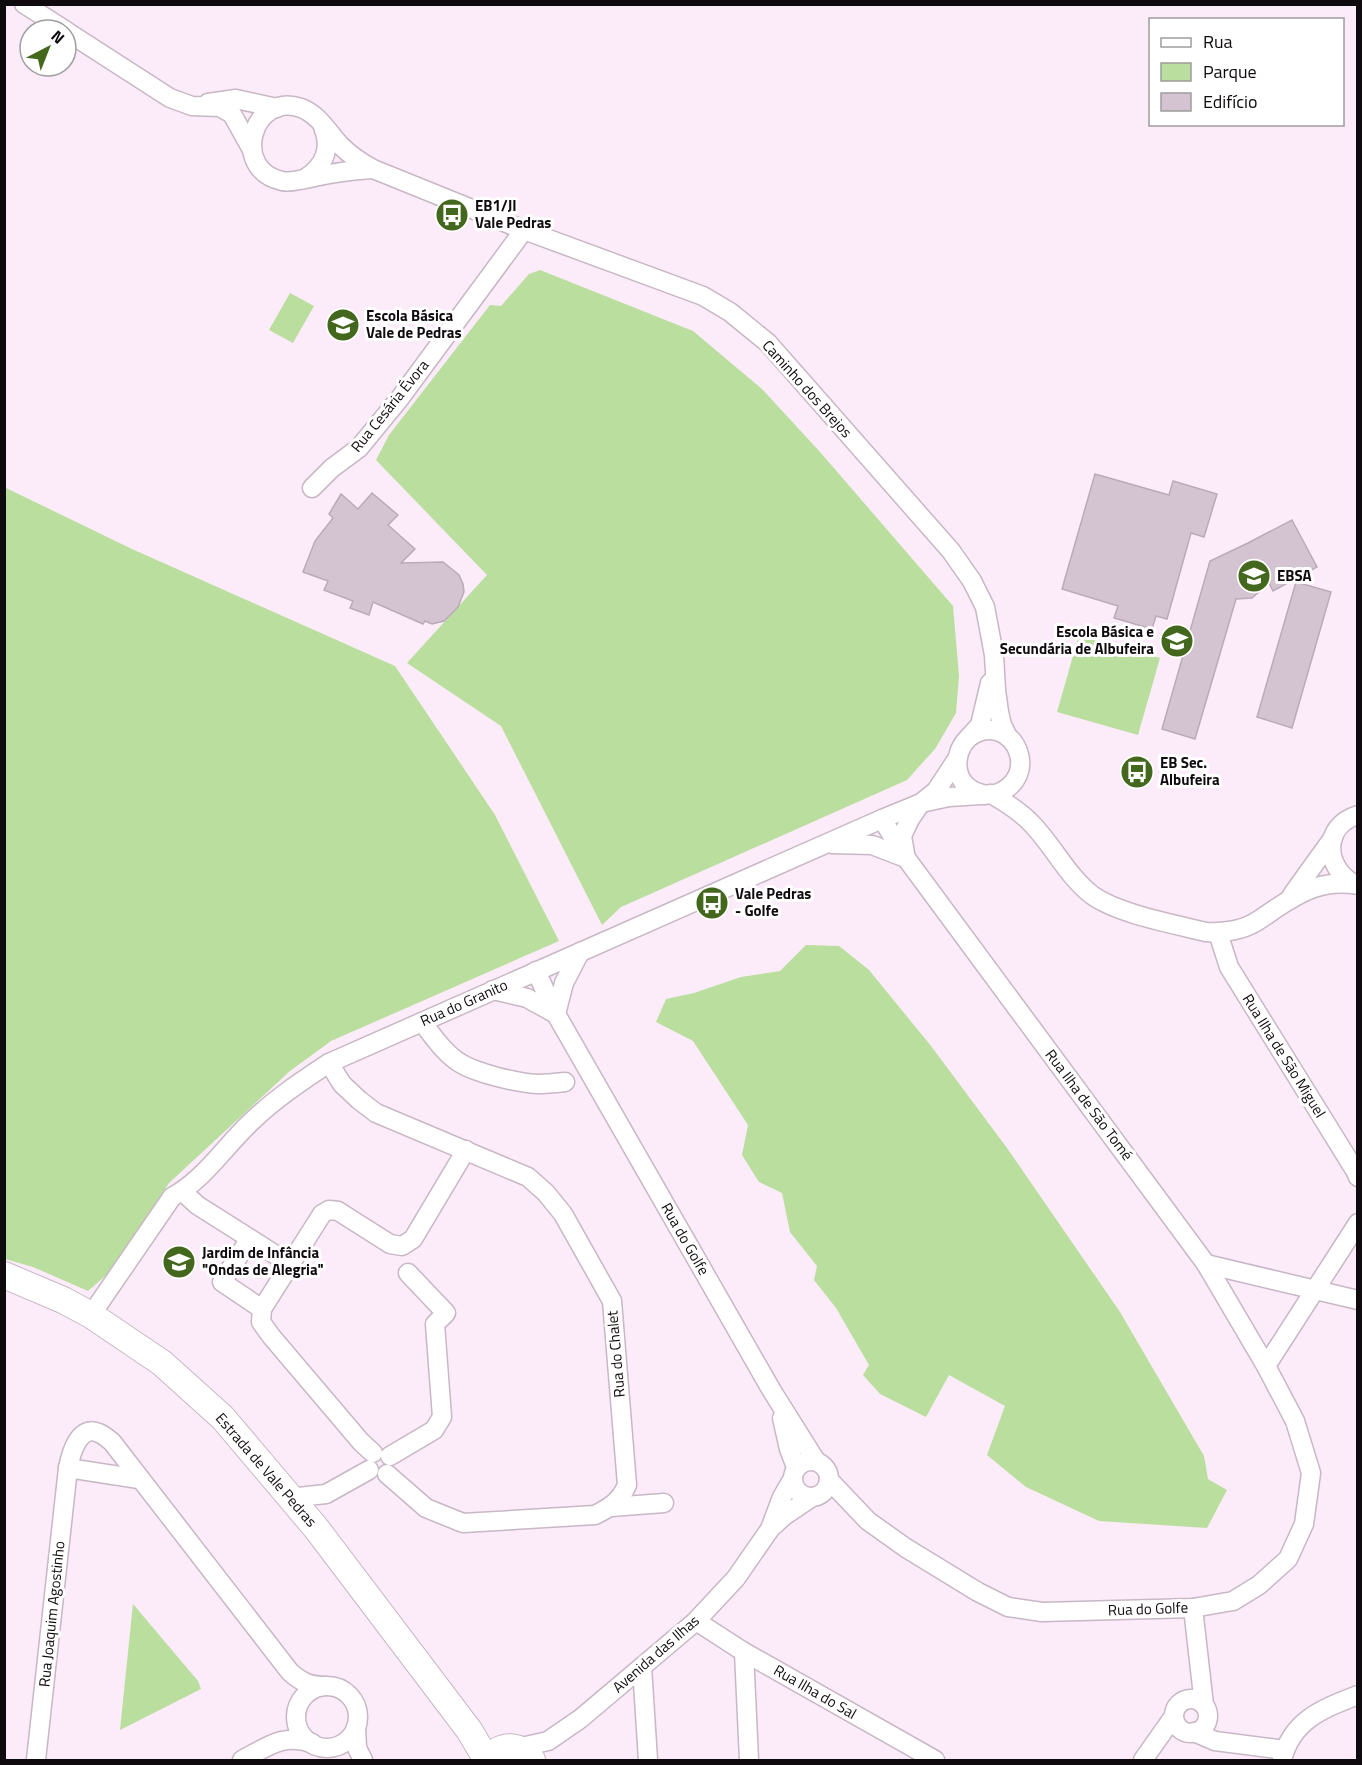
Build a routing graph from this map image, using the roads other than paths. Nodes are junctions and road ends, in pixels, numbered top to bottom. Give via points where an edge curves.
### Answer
1 (24, 4) edge
2 (47, 18) edge
3 (78, 38) edge
4 (238, 108) junction
5 (277, 108) junction
6 (321, 123) junction
7 (252, 150) junction
8 (373, 170) junction
9 (306, 178) junction
10 (524, 230) junction
11 (312, 488) dead end
12 (994, 654) junction
13 (1008, 737) junction
14 (968, 738) junction
15 (957, 759) junction
16 (1017, 778) junction
17 (988, 795) junction
18 (921, 803) junction
19 (1358, 815) edge
20 (882, 819) junction
21 (1030, 822) junction
22 (1333, 838) junction
23 (826, 844) junction
24 (906, 858) junction
25 (1356, 884) edge
26 (1289, 899) junction
27 (1218, 933) junction
28 (580, 952) junction
29 (536, 971) junction
30 (493, 990) junction
31 (556, 1014) junction
32 (422, 1022) junction
33 (329, 1063) junction
34 (565, 1082) dead end
35 (466, 1150) junction
36 (1358, 1177) edge
37 (183, 1192) junction
38 (1358, 1223) edge
39 (249, 1240) junction
40 (290, 1264) junction
41 (1206, 1264) junction
42 (408, 1273) dead end
43 (4, 1275) edge
44 (1314, 1290) junction
45 (1358, 1300) edge
46 (91, 1315) junction
47 (262, 1316) junction
48 (1266, 1366) junction
49 (772, 1391) junction
50 (816, 1461) junction
51 (380, 1463) junction
52 (68, 1468) junction
53 (794, 1473) junction
54 (140, 1479) junction
55 (820, 1491) junction
56 (326, 1494) junction
57 (289, 1498) junction
58 (664, 1503) dead end
59 (611, 1507) junction
60 (316, 1528) junction
61 (770, 1529) junction
62 (1193, 1608) junction
63 (696, 1621) junction
64 (744, 1652) junction
65 (642, 1667) junction
66 (1198, 1667) junction
67 (290, 1672) junction
68 (326, 1686) junction
69 (1358, 1695) edge
70 (1206, 1710) junction
71 (297, 1715) junction
72 (1183, 1720) junction
73 (357, 1727) junction
74 (1215, 1741) junction
75 (271, 1745) junction
76 (325, 1747) junction
77 (1146, 1754) edge
78 (1283, 1755) edge
79 (511, 1756) edge
80 (36, 1761) edge
81 (242, 1761) edge
82 (362, 1761) edge
83 (648, 1761) edge
84 (749, 1761) edge
85 (935, 1761) edge

1 - 2 street
3 - 4 street via 170,98 192,106 236,99
4 - 5 street
4 - 7 street via 239,125
5 - 6 street via 299,107
5 - 7 street via 254,129
6 - 8 street via 354,158
6 - 9 street via 327,147 322,163
7 - 9 street via 261,169 270,176 292,182
8 - 9 street
8 - 10 street, Caminho dos Brejos
10 - 11 street, Rua Cesária Évora via 359,448
10 - 12 street, Caminho dos Brejos via 704,296 768,343 951,551 986,607
12 - 13 street, Caminho dos Brejos via 999,712
12 - 14 street, Caminho dos Brejos via 983,717
13 - 14 street via 984,731
13 - 16 street via 1020,755
14 - 15 street
15 - 17 street via 962,781 970,789
15 - 18 street, Rua do Granito via 936,791
16 - 17 street via 1003,792
16 - 21 street
17 - 18 street, Rua do Granito
17 - 21 street via 1011,806
18 - 20 street, Rua do Granito
18 - 24 street via 902,836
19 - 22 street via 1344,822
20 - 23 street, Rua do Granito
20 - 24 street, Rua Ilha de São Tomé
21 - 27 street via 1093,896 1140,915
22 - 25 street via 1331,849 1337,870
22 - 26 street
23 - 24 street via 872,845
23 - 28 street, Rua do Granito
24 - 41 street, Rua Ilha de São Tomé
25 - 26 street via 1320,885
26 - 27 street via 1250,926
27 - 36 street, Rua Ilha de São Miguel via 1229,967
28 - 29 street, Rua do Granito
28 - 31 street via 564,983
29 - 30 street, Rua do Granito
29 - 31 street, Rua do Golfe
30 - 31 street via 527,998
30 - 32 street, Rua do Granito
31 - 49 street, Rua do Golfe
32 - 33 street, Rua do Granito
32 - 34 street via 446,1052 474,1070 525,1083
33 - 35 street, Rua do Chalet via 342,1084 376,1113
33 - 37 street, Rua do Granito via 279,1096
35 - 40 street via 413,1239 402,1246 390,1244 338,1211 329,1210 322,1214
35 - 59 street, Rua do Chalet via 528,1178 546,1193 563,1214 612,1301 627,1485 622,1497
37 - 39 street
37 - 46 street, Rua do Granito via 172,1197
38 - 44 street
39 - 40 street
39 - 47 street via 222,1282
40 - 47 street
41 - 44 street
41 - 48 street, Rua Ilha de São Tomé
42 - 51 street via 446,1313 435,1324 442,1417 434,1430
43 - 46 main road, Estrada de Vale Pedras
44 - 45 street
44 - 48 street
46 - 57 main road, Estrada de Vale Pedras via 162,1363 223,1418
47 - 51 street via 271,1336
48 - 62 street, Rua do Golfe via 1295,1421 1311,1473 1304,1524 1288,1559 1260,1585 1233,1601
49 - 50 street, Rua do Golfe
49 - 53 street
50 - 53 street via 806,1461
50 - 55 street, Rua do Golfe via 826,1469
51 - 56 street
51 - 59 street via 426,1508 463,1523 596,1515
52 - 54 street
52 - 54 street, Rua Joaquim Agostinho via 79,1438 88,1432 98,1432 112,1442
52 - 80 street, Rua Joaquim Agostinho
53 - 55 street via 796,1491
53 - 61 street, Avenida das Ilhas
54 - 67 street, Rua Joaquim Agostinho
55 - 61 street, Avenida das Ilhas
55 - 62 street, Rua do Golfe via 906,1548 1008,1607 1042,1612
56 - 57 street
56 - 60 street
57 - 60 main road, Estrada de Vale Pedras
58 - 59 street
60 - 79 main road, Estrada de Vale Pedras via 469,1730
61 - 63 street, Avenida das Ilhas via 736,1578
62 - 66 street
63 - 64 street, Rua Ilha do Sal
63 - 65 street, Avenida das Ilhas
64 - 84 street
64 - 85 street, Rua Ilha do Sal
65 - 79 street, Avenida das Ilhas via 549,1741
65 - 83 street
66 - 70 street
66 - 72 street
67 - 68 street, Rua Joaquim Agostinho via 311,1686
67 - 71 street, Rua Joaquim Agostinho
68 - 71 street, Rua Joaquim Agostinho via 307,1693
68 - 73 street, Rua Joaquim Agostinho via 336,1687 354,1700
69 - 78 street via 1323,1709 1295,1731
70 - 72 street via 1196,1700
70 - 72 street via 1205,1724 1198,1731
70 - 74 street
71 - 75 street, Rua Joaquim Agostinho
71 - 76 street, Rua Joaquim Agostinho via 303,1736
72 - 74 street
72 - 77 street
73 - 76 street via 342,1744
73 - 82 street, Rua Joaquim Agostinho via 357,1748
74 - 78 street
75 - 76 street, Rua Joaquim Agostinho via 288,1739
75 - 81 street, Rua Joaquim Agostinho
76 - 82 street, Rua Joaquim Agostinho via 345,1751

